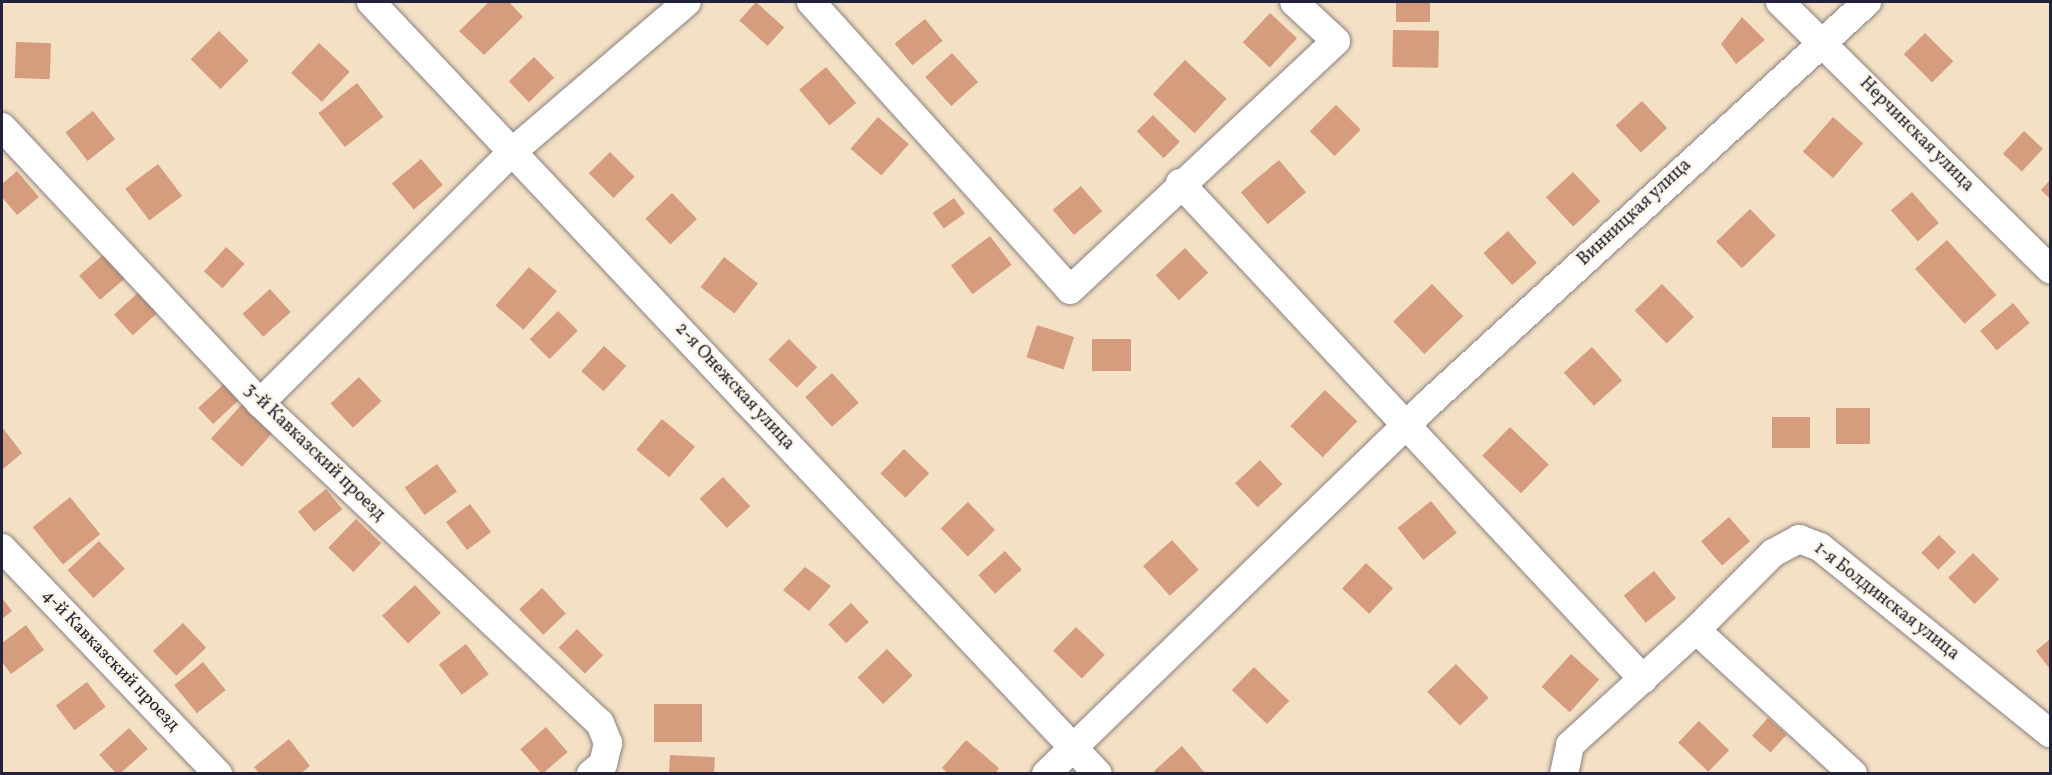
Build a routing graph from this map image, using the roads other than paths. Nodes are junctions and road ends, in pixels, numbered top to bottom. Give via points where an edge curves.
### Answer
1 (371, 2) edge
2 (687, 2) edge
3 (811, 2) edge
4 (1294, 2) edge
5 (1780, 2) edge
6 (1867, 2) edge
7 (1821, 40) junction
8 (2, 127) edge
9 (512, 152) junction
10 (1180, 183) junction
11 (2050, 269) edge
12 (260, 403) junction
13 (1404, 427) junction
14 (2, 548) edge
15 (1696, 630) junction
16 (1643, 680) junction
17 (2050, 734) edge
18 (1073, 748) junction
19 (218, 774) edge
20 (591, 774) edge
21 (1046, 774) edge
22 (1098, 774) edge
23 (1564, 774) edge
24 (1853, 774) edge

1 - 9 street, 2-я Онежская улица
2 - 9 street
3 - 10 street via 1070,290
4 - 10 street via 1336,41
5 - 7 street, Нерчинская улица
6 - 7 street, Винницкая улица
7 - 11 street, Нерчинская улица
7 - 13 street, Винницкая улица
8 - 12 street, 3-й Кавказский проезд
9 - 12 street
9 - 18 street, 2-я Онежская улица
10 - 13 street
12 - 20 street, 3-й Кавказский проезд via 600,723 609,743 603,764
13 - 16 street
13 - 18 street, Винницкая улица
14 - 19 street, 4-й Кавказский проезд
15 - 16 street, 1-я Болдинская улица
15 - 17 street, 1-я Болдинская улица via 1773,553 1799,539 1820,547
15 - 24 street
16 - 23 street, 1-я Болдинская улица via 1570,745
18 - 21 street, Винницкая улица
18 - 22 street, 2-я Онежская улица

